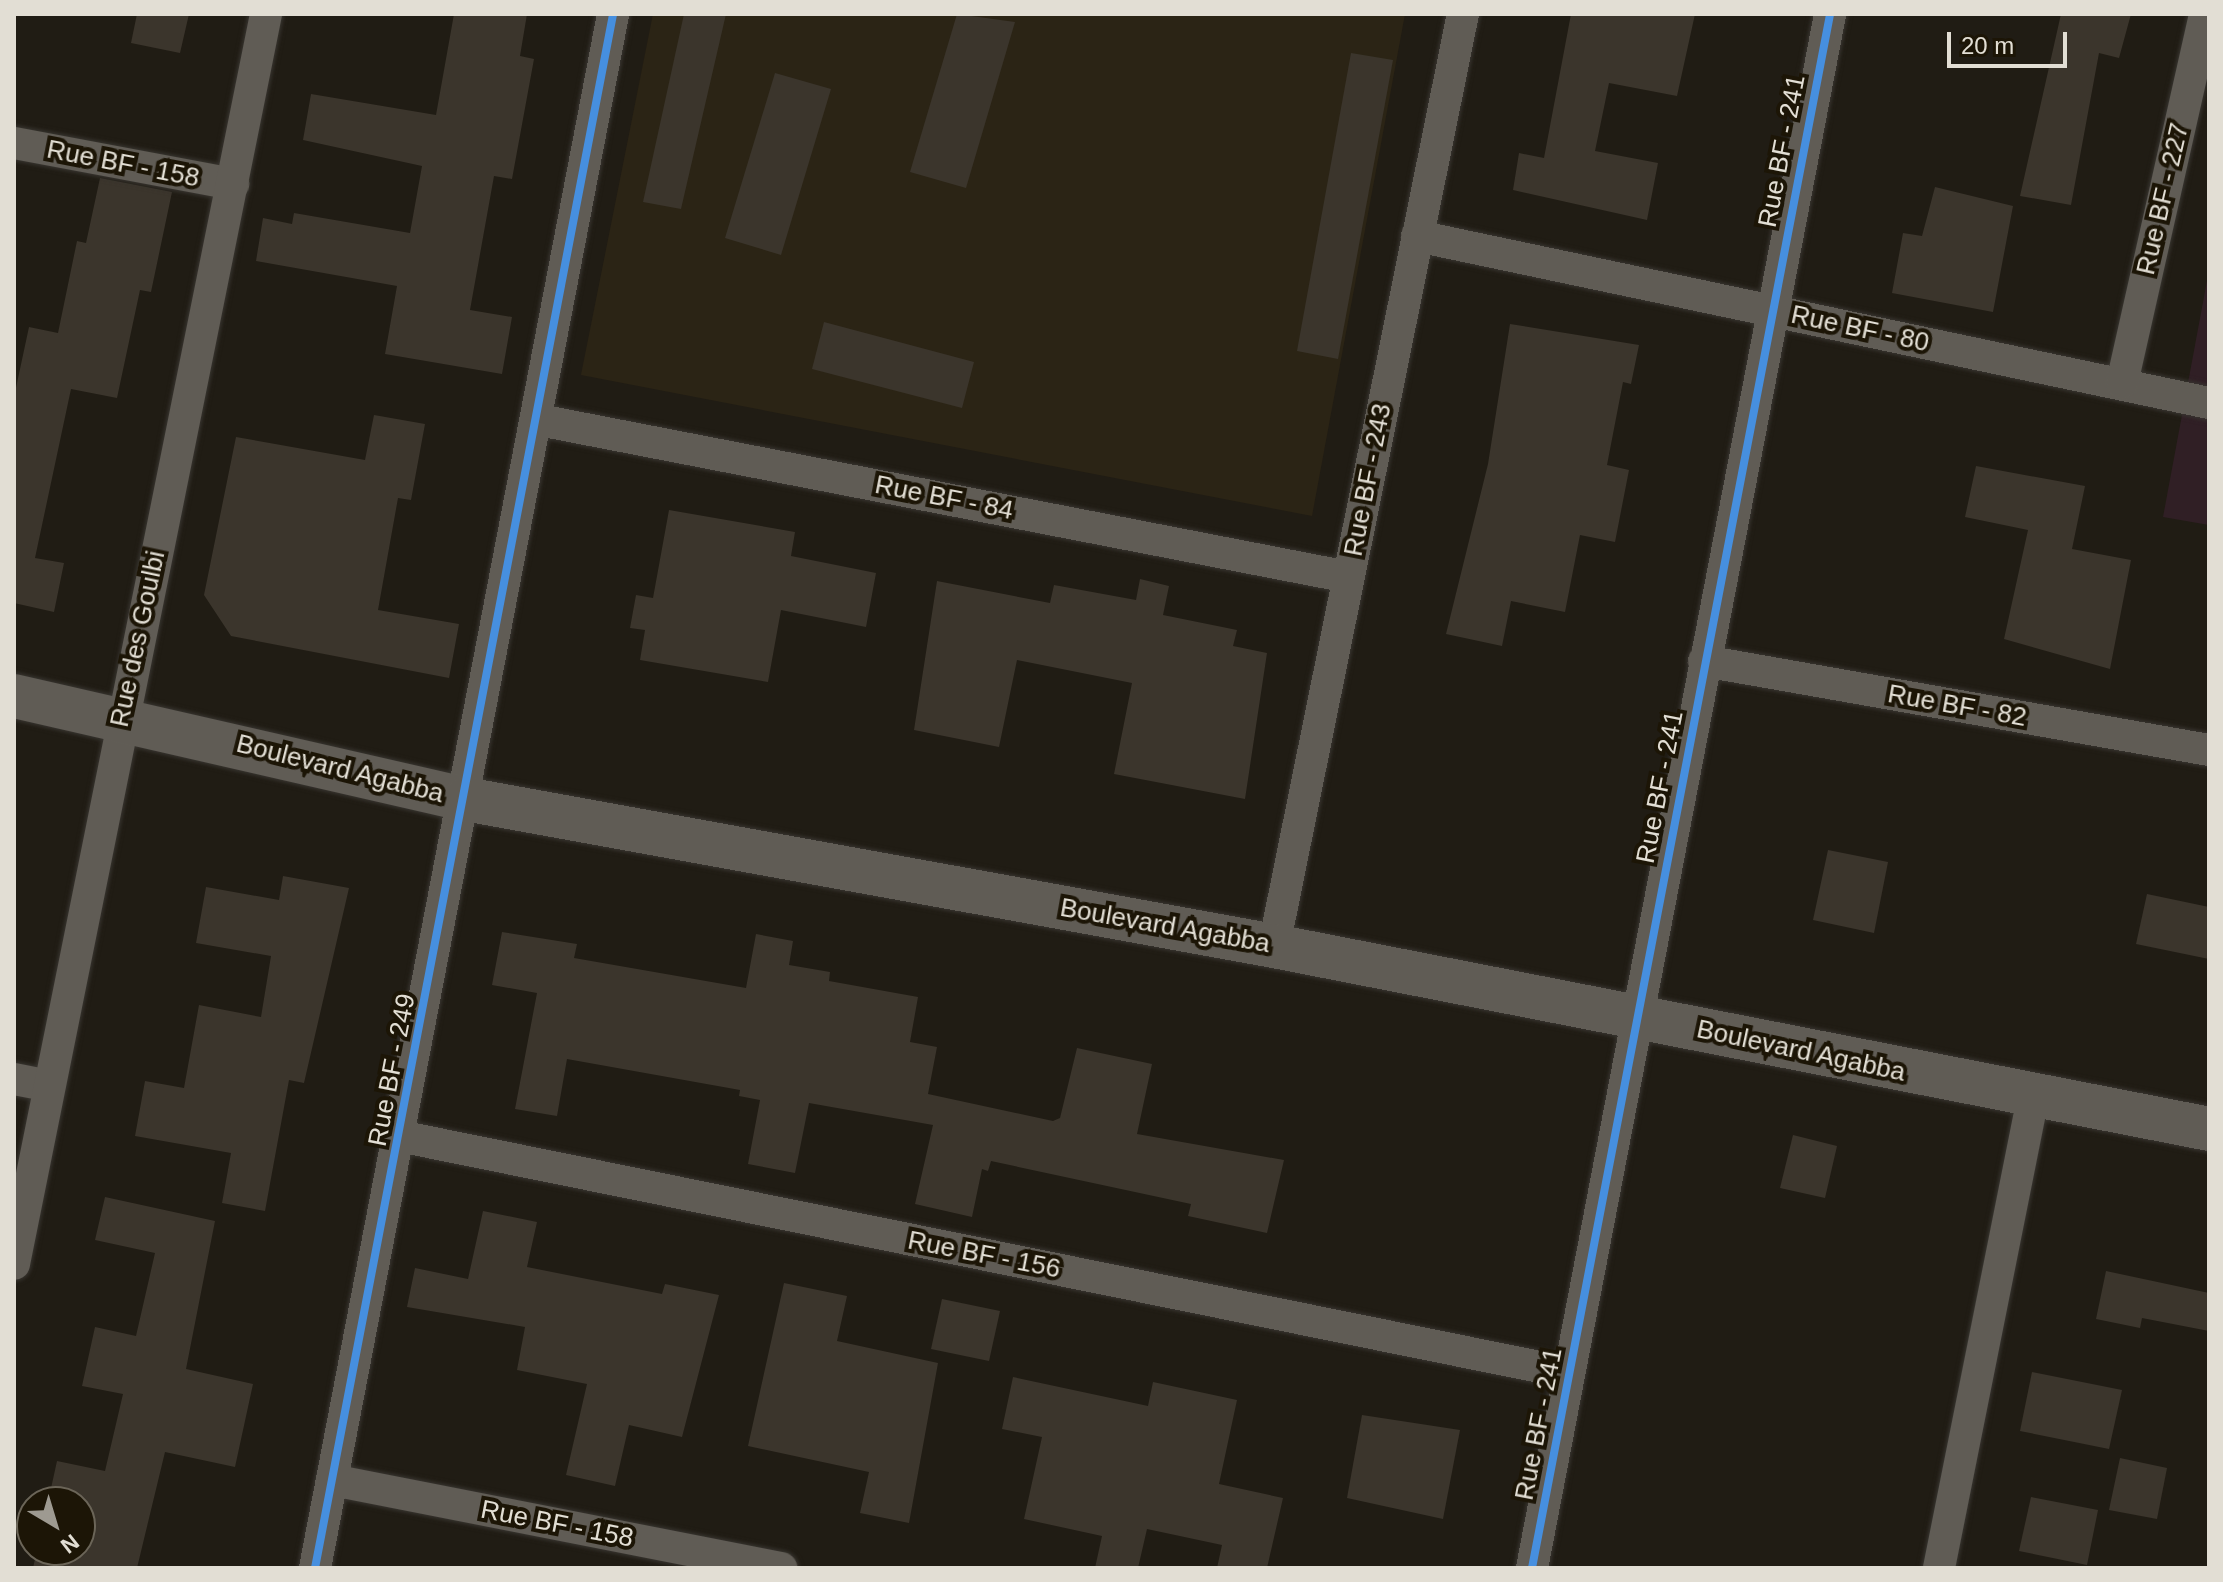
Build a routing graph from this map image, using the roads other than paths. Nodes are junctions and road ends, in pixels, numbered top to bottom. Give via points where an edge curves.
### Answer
1 (266, 14) edge
2 (613, 14) edge
3 (1463, 14) edge
4 (1830, 14) edge
5 (2205, 14) edge
6 (14, 143) edge
7 (233, 184) junction
8 (1417, 236) junction
9 (1771, 310) junction
10 (2122, 383) junction
11 (2209, 403) edge
12 (539, 420) junction
13 (1348, 577) junction
14 (1704, 661) junction
15 (14, 696) edge
16 (122, 717) junction
17 (2209, 750) edge
18 (465, 799) junction
19 (1274, 946) junction
20 (1637, 1017) junction
21 (14, 1079) edge
22 (49, 1086) junction
23 (2033, 1099) junction
24 (2209, 1129) edge
25 (399, 1136) junction
26 (14, 1264) edge
27 (1569, 1373) junction
28 (332, 1480) junction
29 (315, 1568) edge
30 (781, 1568) edge
31 (1532, 1568) edge
32 (1939, 1568) edge

1 - 7 street, Rue des Goulbi
2 - 12 street, Rue BF - 249
3 - 8 street, Rue BF - 243
4 - 9 street, Rue BF - 241
5 - 10 street, Rue BF - 227
6 - 7 street, Rue BF - 158
7 - 16 street, Rue des Goulbi
8 - 9 street, Rue BF - 80
8 - 13 street, Rue BF - 243
9 - 10 street, Rue BF - 80
9 - 14 street, Rue BF - 241
10 - 11 street, Rue BF - 80
12 - 13 street, Rue BF - 84
12 - 18 street, Rue BF - 249
13 - 19 street, Rue BF - 243
14 - 17 street, Rue BF - 82
14 - 20 street, Rue BF - 241
15 - 16 main road, Boulevard Agabba
16 - 18 main road, Boulevard Agabba
16 - 22 street, Rue des Goulbi
18 - 19 main road, Boulevard Agabba
18 - 25 street, Rue BF - 249
19 - 20 main road, Boulevard Agabba
20 - 23 main road, Boulevard Agabba
20 - 27 street, Rue BF - 241
21 - 22 street
22 - 26 street, Rue des Goulbi
23 - 24 main road, Boulevard Agabba
23 - 32 street
25 - 27 street, Rue BF - 156
25 - 28 street, Rue BF - 249
27 - 31 street, Rue BF - 241
28 - 29 street, Rue BF - 249
28 - 30 street, Rue BF - 158

